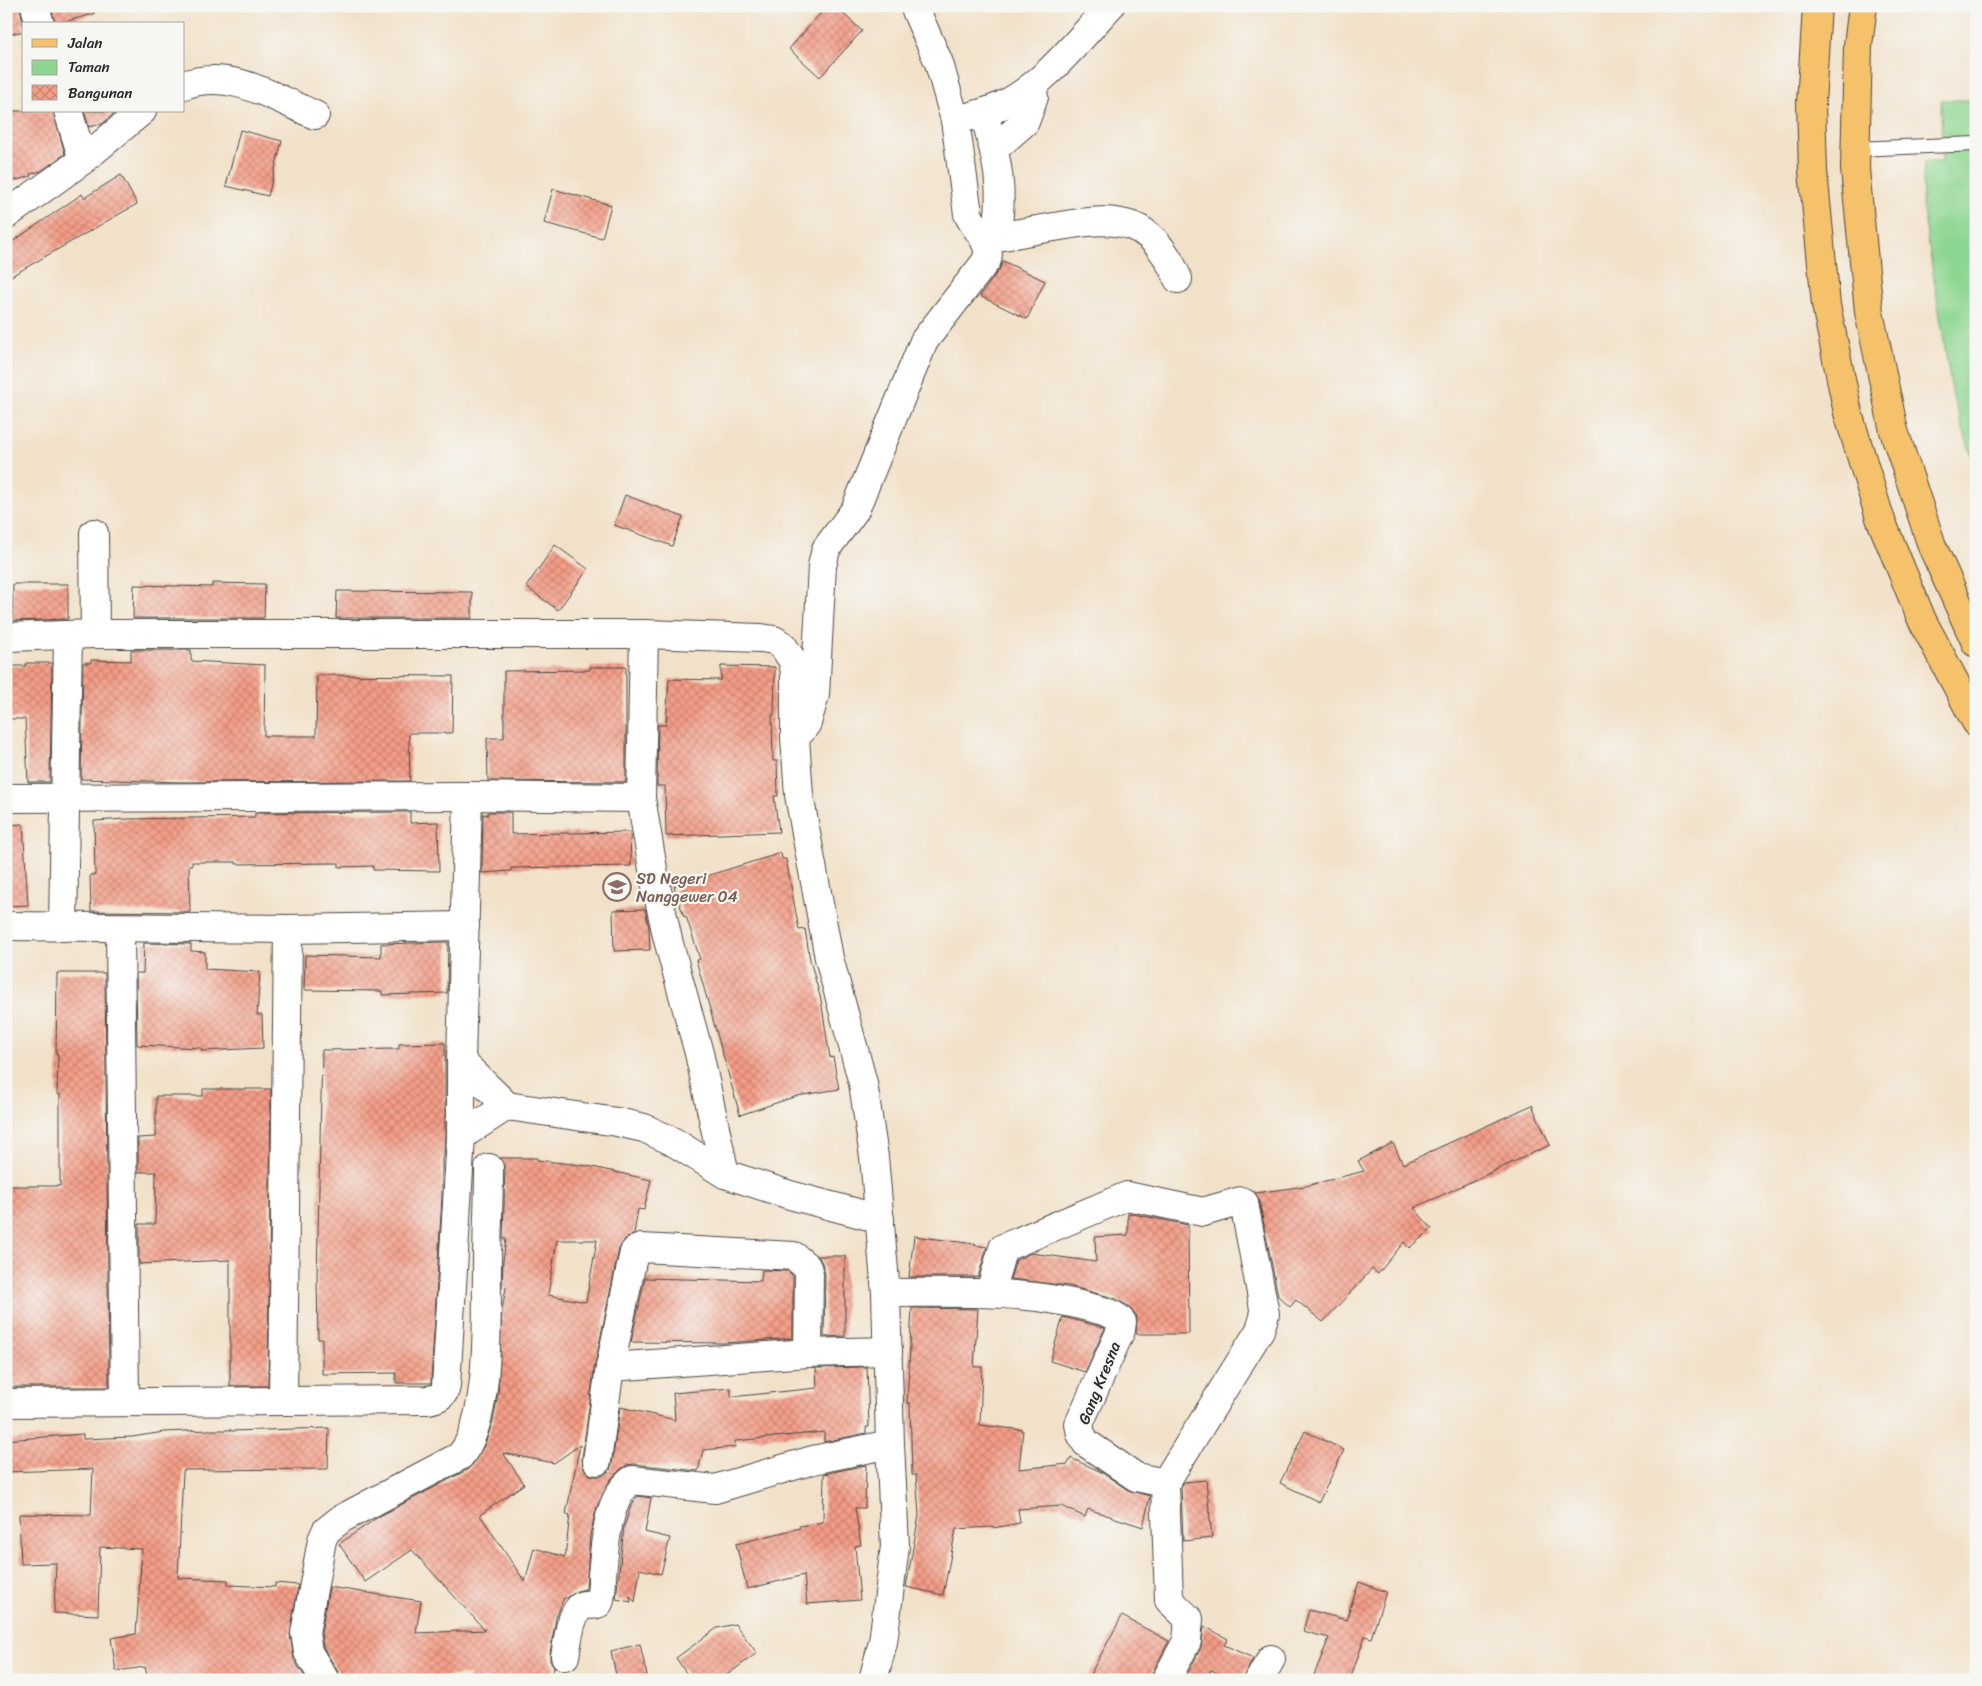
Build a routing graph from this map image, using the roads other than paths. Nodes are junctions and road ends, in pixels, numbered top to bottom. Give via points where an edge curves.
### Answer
1 (34, 6) edge
2 (914, 6) edge
3 (1110, 6) edge
4 (1817, 6) edge
5 (1863, 6) edge
6 (39, 22) edge
7 (185, 85) edge
8 (1030, 88) junction
9 (68, 112) edge
10 (141, 112) edge
11 (984, 113) junction
12 (315, 115) dead end
13 (955, 120) junction
14 (1976, 144) edge
15 (994, 149) junction
16 (1855, 149) junction
17 (83, 160) junction
18 (6, 215) edge
19 (989, 246) junction
20 (1178, 279) dead end
21 (94, 533) dead end
22 (95, 634) junction
23 (644, 634) junction
24 (68, 635) junction
25 (6, 637) edge
26 (1976, 643) edge
27 (1976, 722) edge
28 (795, 738) junction
29 (468, 796) junction
30 (6, 798) edge
31 (66, 798) junction
32 (641, 798) junction
33 (6, 926) edge
34 (465, 926) junction
35 (63, 927) junction
36 (120, 928) junction
37 (288, 929) junction
38 (461, 1062) junction
39 (507, 1106) junction
40 (461, 1136) junction
41 (489, 1168) dead end
42 (725, 1174) junction
43 (880, 1219) junction
44 (990, 1292) junction
45 (886, 1293) junction
46 (888, 1351) junction
47 (808, 1353) junction
48 (610, 1367) junction
49 (125, 1402) junction
50 (283, 1402) junction
51 (6, 1403) edge
52 (890, 1444) junction
53 (597, 1461) dead end
54 (1165, 1483) junction
55 (564, 1656) dead end
56 (325, 1680) edge
57 (873, 1680) edge
58 (1166, 1680) edge

1 - 6 street
2 - 13 street via 939,63
3 - 8 street
4 - 27 main road via 1811,104 1813,171 1826,305 1848,413 1880,518 1922,620
5 - 16 main road via 1858,46
7 - 12 street via 215,78 229,80 246,84
8 - 11 street
8 - 15 street via 1034,98 1025,122
9 - 17 street
10 - 17 street
11 - 13 street
11 - 15 street
13 - 19 street via 968,214
14 - 16 lane
15 - 19 street via 1001,213
16 - 26 main road via 1869,312 1894,431 1932,546
17 - 18 street
19 - 20 street via 1092,220 1116,221 1148,234 1159,245
19 - 28 street via 924,341 855,510 826,550 822,566 815,695 806,723
21 - 22 street
22 - 23 street
22 - 24 street
23 - 28 street via 761,638 774,640 783,646 793,661 795,673
23 - 32 street
24 - 25 street
24 - 31 street
28 - 43 street via 799,795 829,958 863,1083
29 - 31 street
29 - 32 street
29 - 34 street
30 - 31 street
31 - 35 street
32 - 42 street via 666,932 699,1054
33 - 35 street
34 - 37 street
34 - 38 street
35 - 36 street
36 - 37 street
36 - 49 street
37 - 50 street
38 - 39 street
38 - 40 street
39 - 40 street
39 - 42 street via 644,1128 672,1141
40 - 50 street via 445,1391 436,1399 427,1400
41 - 56 street via 487,1353 470,1442 460,1456 341,1519 326,1531 305,1633 308,1652
42 - 43 street
43 - 45 street
44 - 45 street, Gang Kresna
44 - 54 street, Gang Kresna via 1074,1303 1117,1316 1122,1322 1121,1330 1079,1424 1081,1434 1086,1443 1136,1476
44 - 54 street via 1003,1248 1127,1196 1203,1212 1241,1201 1244,1203 1264,1314 1260,1330
45 - 46 street
46 - 47 street
46 - 52 street
47 - 48 street
47 - 48 street via 809,1274 807,1267 794,1256 642,1248 634,1252
48 - 53 street
49 - 50 street
49 - 51 street
52 - 55 street via 813,1460 715,1489 632,1480 617,1496 605,1538 601,1599 595,1605 580,1607 572,1622
52 - 57 street via 895,1546 883,1642
54 - 58 street via 1169,1600 1189,1619 1187,1641

